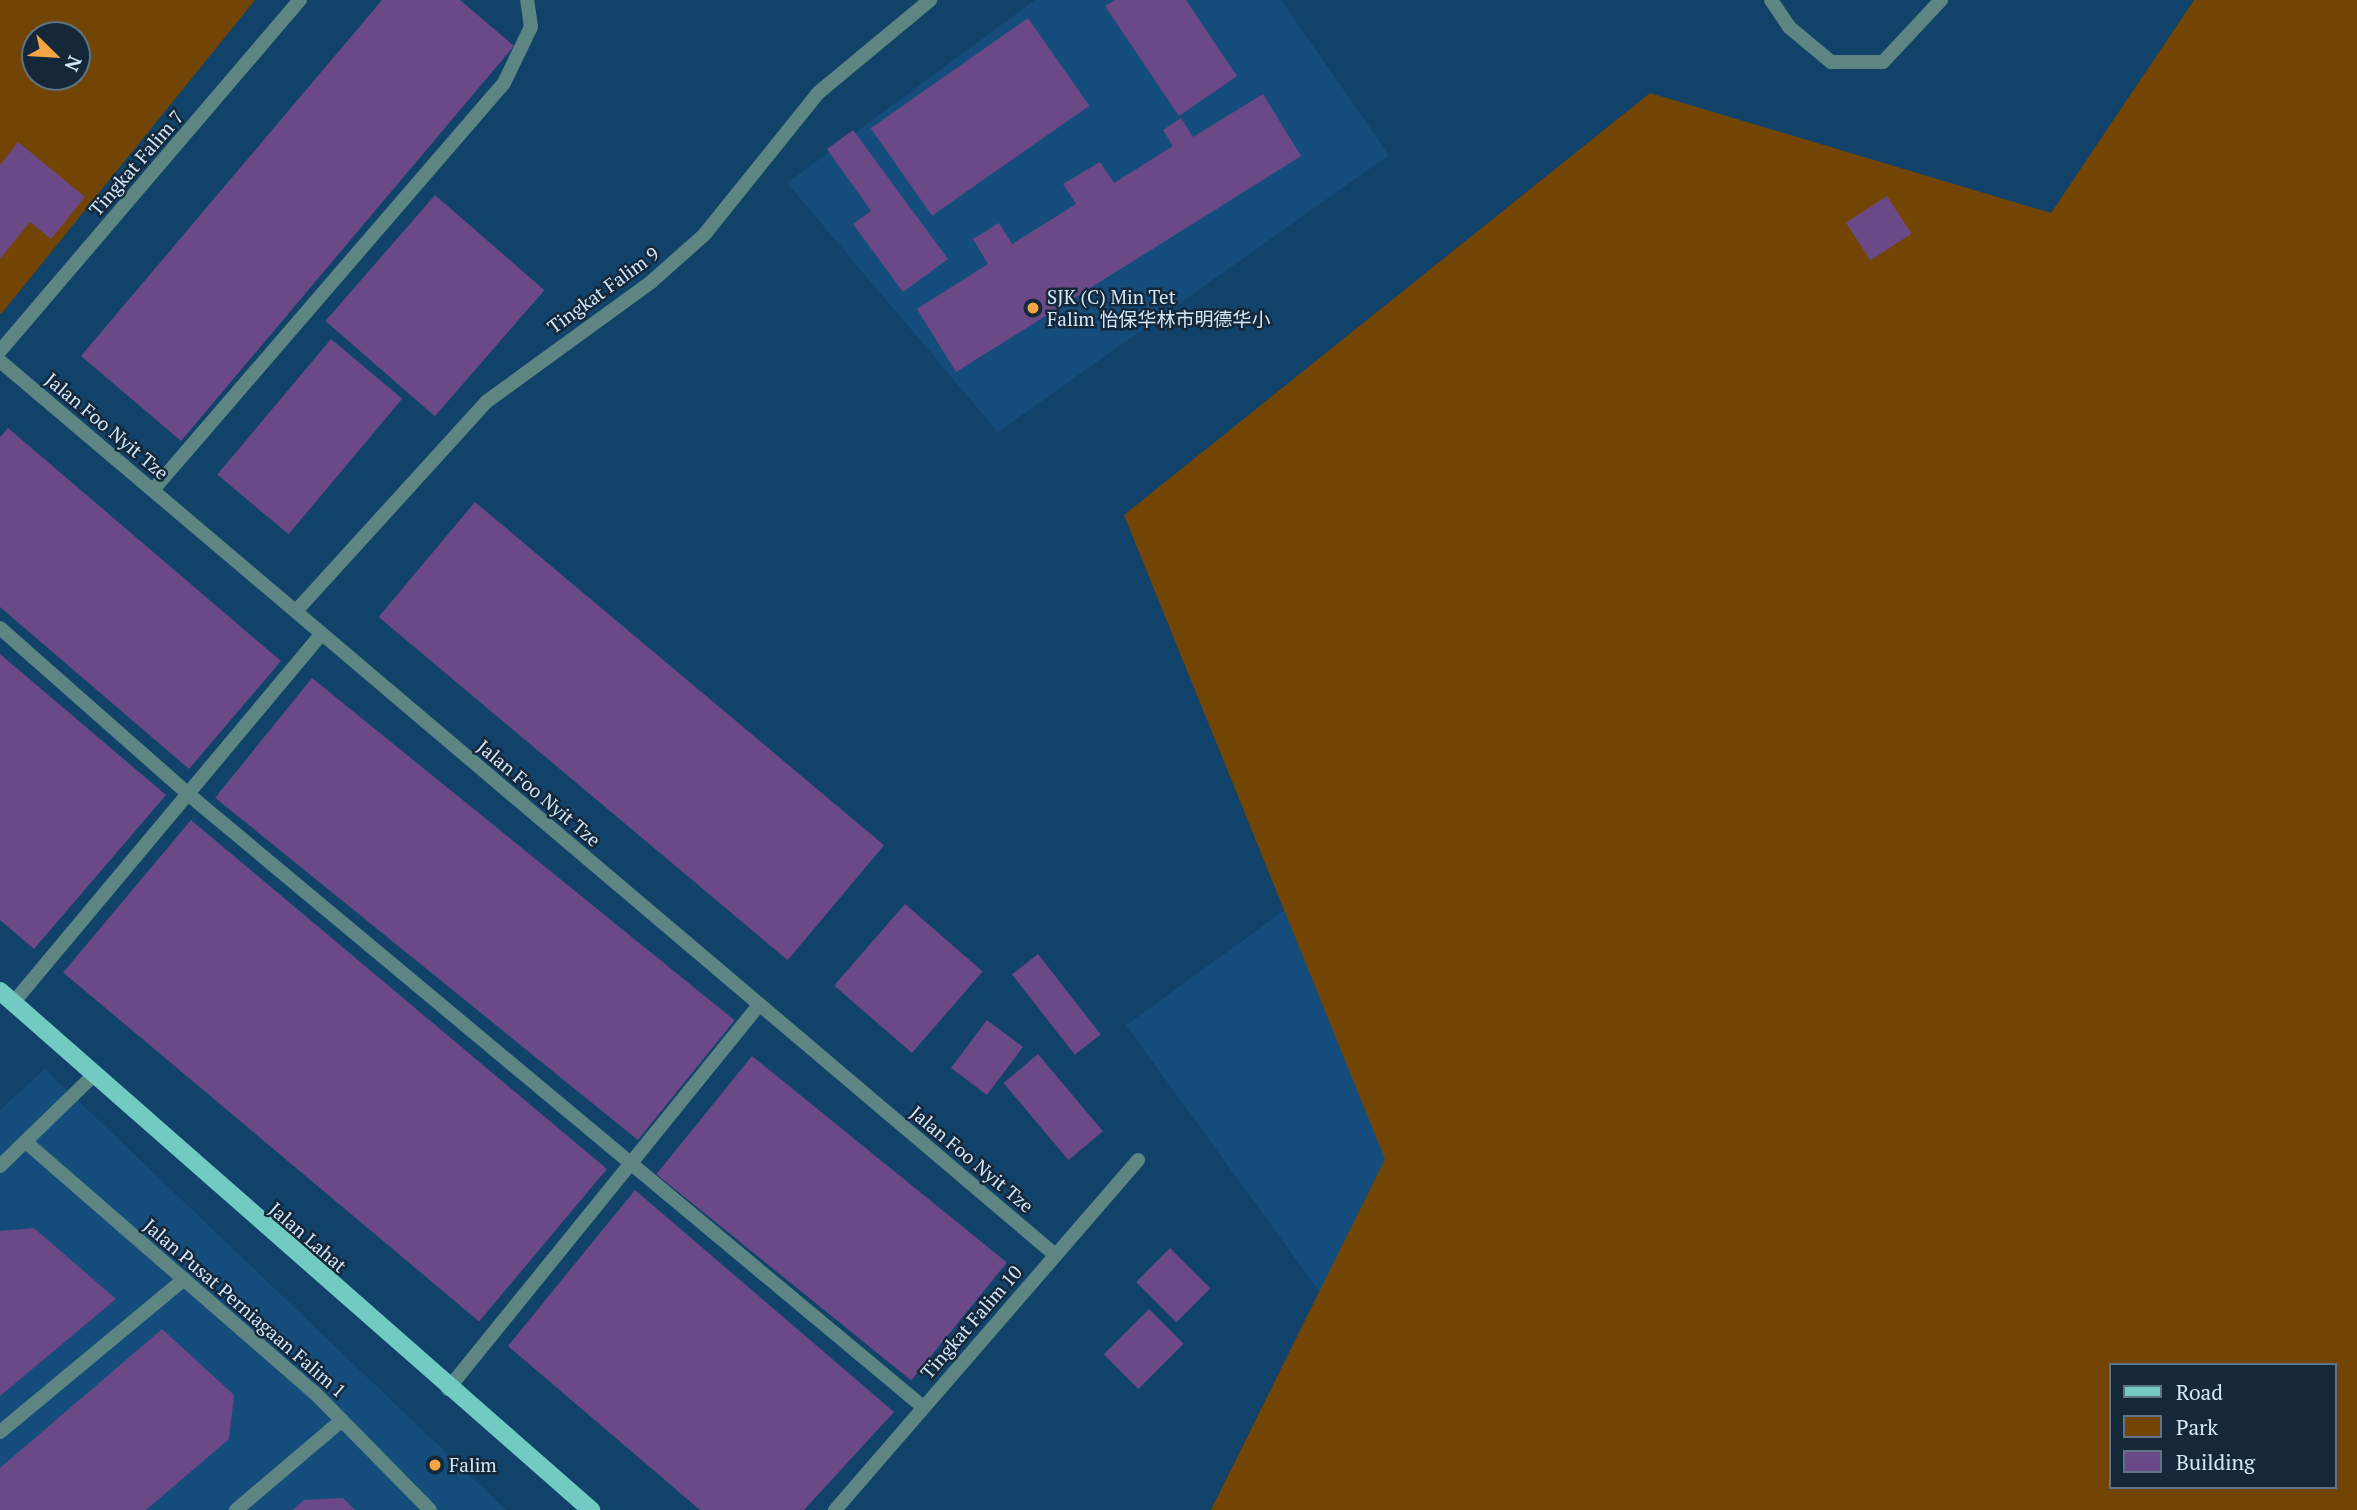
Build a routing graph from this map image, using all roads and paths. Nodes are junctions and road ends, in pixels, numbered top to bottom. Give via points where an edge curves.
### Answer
1 (300, 0) edge
2 (527, 0) edge
3 (930, 0) edge
4 (1770, 0) edge
5 (1941, 0) edge
6 (0, 351) edge
7 (0, 361) edge
8 (153, 490) junction
9 (297, 610) junction
10 (0, 628) edge
11 (322, 634) junction
12 (188, 794) junction
13 (6, 997) edge
14 (759, 1004) junction
15 (94, 1075) junction
16 (27, 1143) junction
17 (1138, 1160) dead end
18 (629, 1165) junction
19 (0, 1166) edge
20 (1054, 1254) junction
21 (184, 1279) junction
22 (448, 1389) junction
23 (923, 1407) junction
24 (342, 1420) junction
25 (0, 1432) edge
26 (236, 1510) edge
27 (430, 1510) edge
28 (591, 1510) edge
29 (835, 1510) edge

1 - 6 street, Tingkat Falim 7
2 - 8 street via 531,27 504,83
3 - 9 street, Tingkat Falim 9 via 818,93 704,235 651,282 486,402
4 - 5 street via 1789,27 1831,62 1883,62
7 - 8 street, Jalan Foo Nyit Tze
8 - 9 street, Jalan Foo Nyit Tze
9 - 11 street, Jalan Foo Nyit Tze
10 - 12 street
11 - 12 street
11 - 14 street, Jalan Foo Nyit Tze
12 - 13 street
12 - 18 street
13 - 15 main road, Jalan Lahat
14 - 18 street
14 - 20 street, Jalan Foo Nyit Tze
15 - 16 street
15 - 22 main road, Jalan Lahat
16 - 19 street
16 - 21 street, Jalan Pusat Perniagaan Falim 1
17 - 20 street, Tingkat Falim 10
18 - 22 street
18 - 23 street
20 - 23 street, Tingkat Falim 10
21 - 24 street, Jalan Pusat Perniagaan Falim 1
21 - 25 street
22 - 28 main road, Jalan Lahat
23 - 29 street, Tingkat Falim 10
24 - 26 street
24 - 27 street, Jalan Pusat Perniagaan Falim 1

